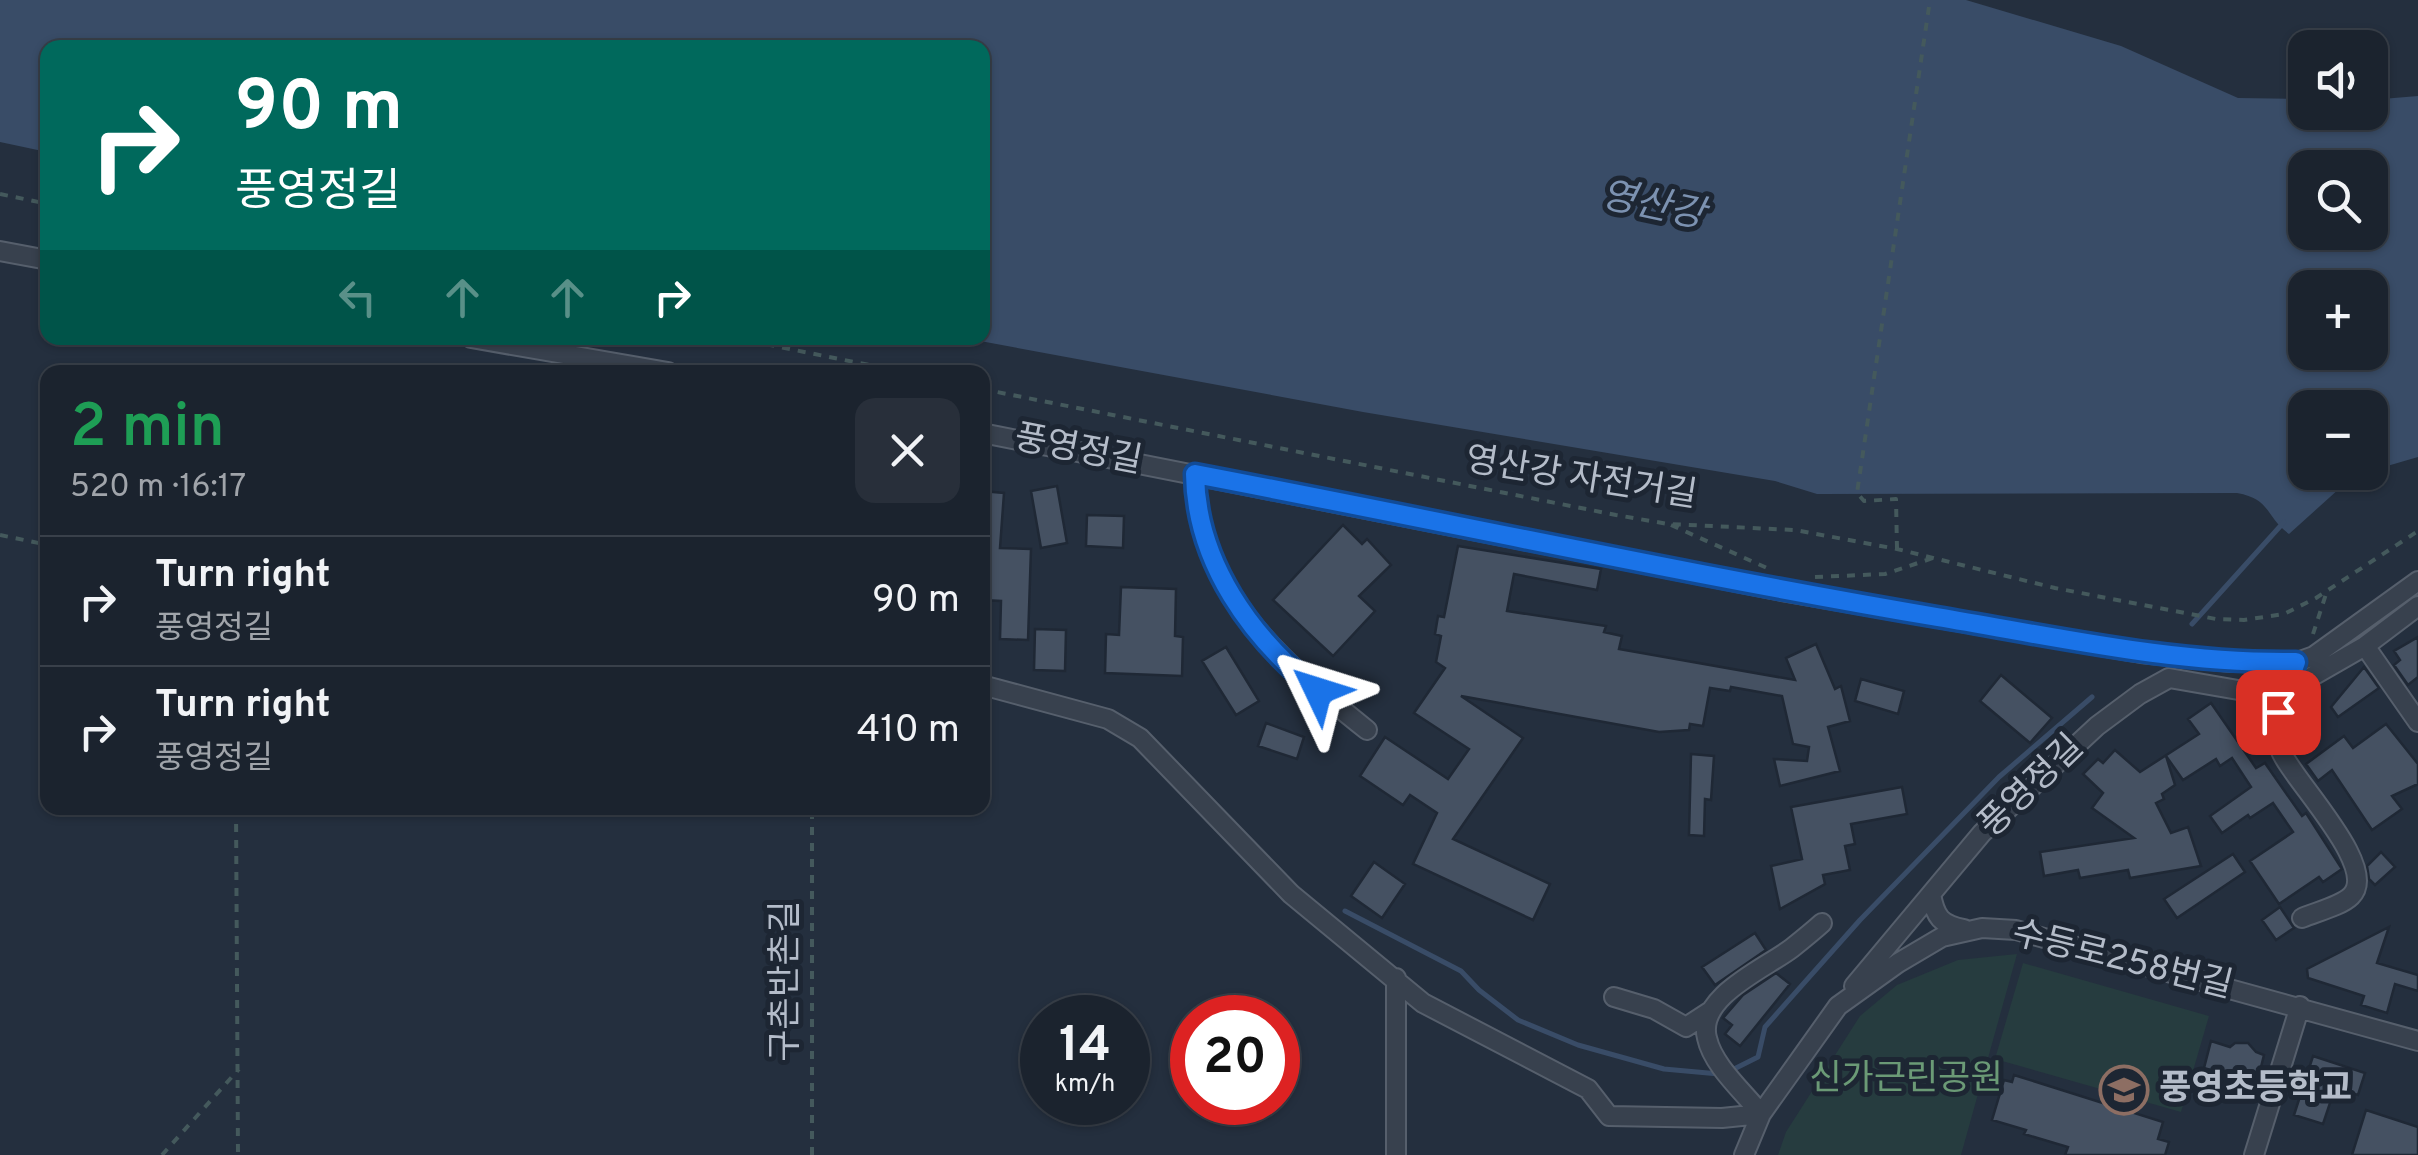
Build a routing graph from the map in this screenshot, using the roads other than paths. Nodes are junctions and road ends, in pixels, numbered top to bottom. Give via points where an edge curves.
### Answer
1 (0, 251) edge
2 (40, 258) edge
3 (512, 345) edge
4 (628, 365) edge
5 (990, 435) edge
6 (1195, 474) junction
7 (2418, 581) edge
8 (2418, 606) edge
9 (2365, 646) junction
10 (2301, 660) junction
11 (990, 686) edge
12 (2285, 688) junction
13 (2418, 722) edge
14 (1366, 730) dead end
15 (1932, 894) junction
16 (2302, 918) dead end
17 (1822, 923) dead end
18 (1970, 930) junction
19 (1396, 978) junction
20 (1614, 997) dead end
21 (1838, 1006) junction
22 (2300, 1006) junction
23 (1709, 1012) junction
24 (2418, 1041) edge
25 (1761, 1114) junction
26 (1396, 1155) edge
27 (1744, 1155) edge
28 (2254, 1155) edge

1 - 2 street
3 - 4 street
5 - 6 street, 풍영정길
6 - 10 street, 풍영정길 via 1787,592 2140,653 2231,662
6 - 14 street via 1198,523 1242,612 1294,672
7 - 10 street via 2346,636
8 - 9 street, 풍영정길
9 - 12 street, 풍영정길
9 - 13 street
10 - 12 street
11 - 19 street via 1108,719 1140,738 1290,894
12 - 15 street, 풍영정길 via 2244,691 2168,678 2140,694 1982,833
12 - 16 street via 2280,748 2342,840 2358,885 2351,897
15 - 18 street via 1935,914 1946,926
15 - 21 street, 풍영정길
17 - 23 street via 1748,974
18 - 21 street, 수등로258번길 via 1942,937
18 - 22 street, 수등로258번길 via 2016,930
19 - 25 street via 1423,1003 1588,1089 1610,1116
19 - 26 street
20 - 23 street via 1654,1008 1686,1028
21 - 25 street, 수등로258번길
22 - 24 street, 수등로258번길
22 - 28 street
23 - 25 street via 1706,1037
25 - 27 street, 수등로258번길

